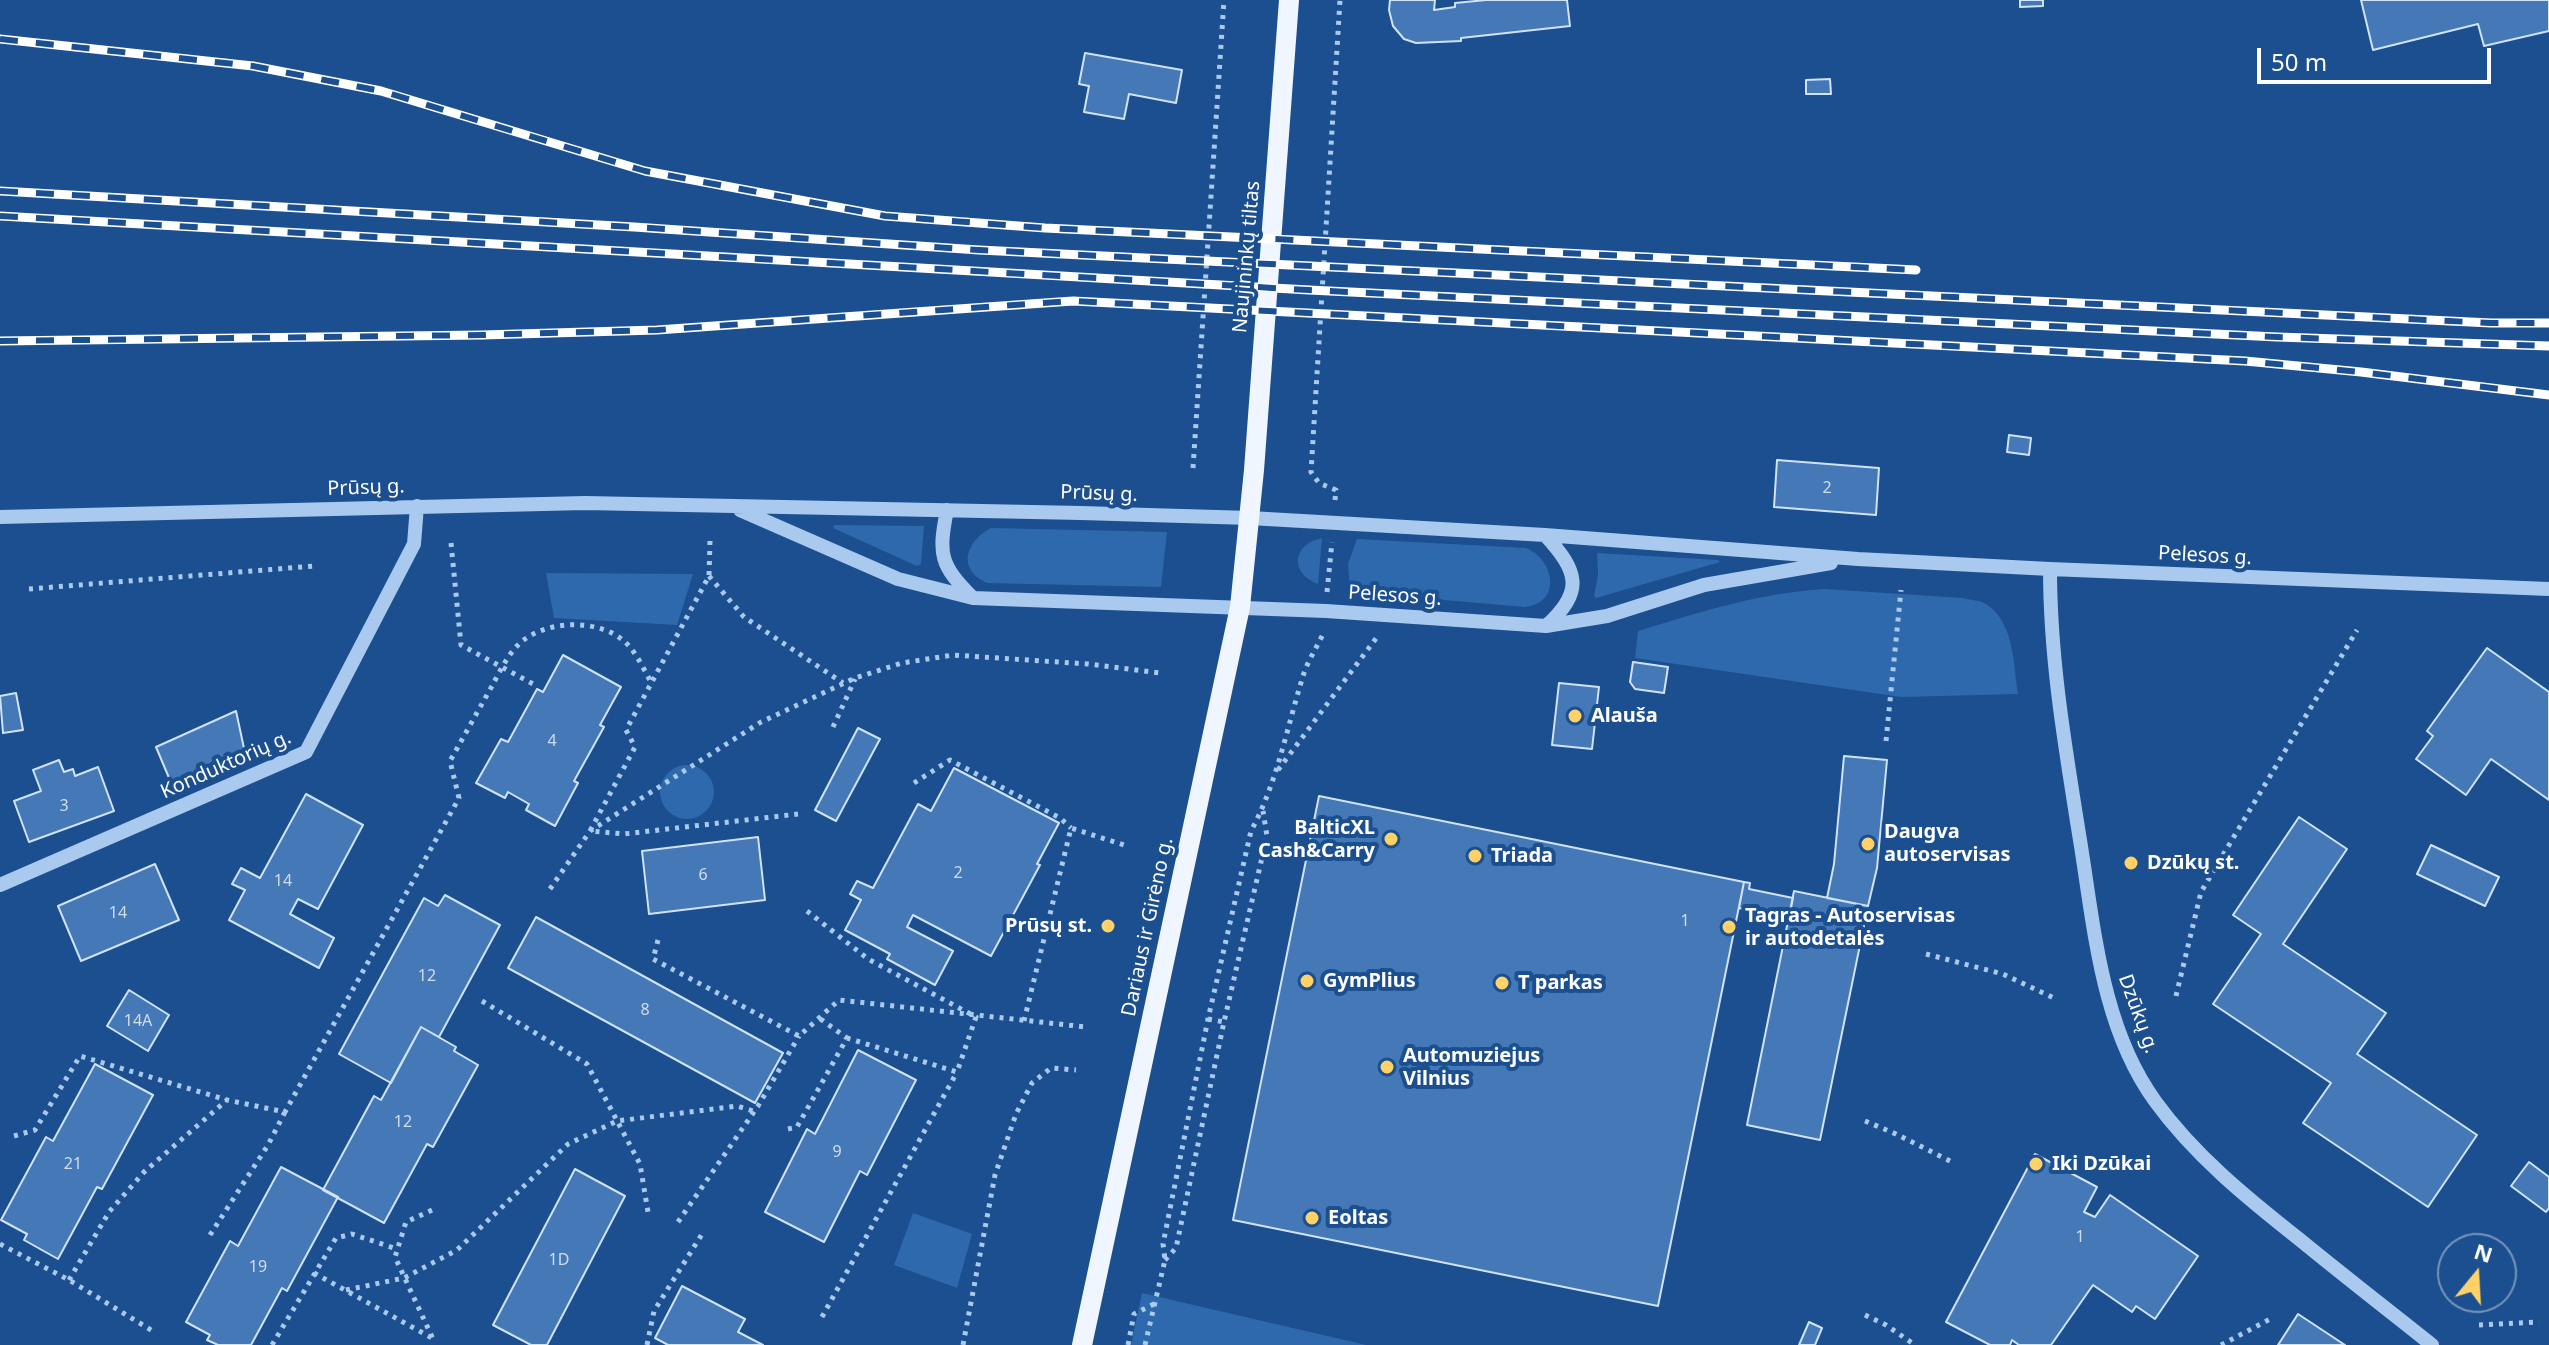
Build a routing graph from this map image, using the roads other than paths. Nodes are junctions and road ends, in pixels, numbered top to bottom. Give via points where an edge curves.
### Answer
1 (1289, 0) edge
2 (417, 506) junction
3 (733, 507) junction
4 (947, 510) junction
5 (0, 517) edge
6 (1250, 518) junction
7 (1545, 535) junction
8 (1858, 559) junction
9 (2050, 569) junction
10 (2549, 589) edge
11 (973, 598) junction
12 (1240, 607) junction
13 (1546, 626) junction
14 (0, 885) edge
15 (1082, 1345) edge
16 (2432, 1345) edge

1 - 6 main road, Naujininkų tiltas
2 - 3 street, Prūsų g.
2 - 5 street, Prūsų g.
2 - 14 street, Konduktorių g. via 414,544 306,752
3 - 4 street, Prūsų g.
3 - 11 street, Prūsų g. via 898,579
4 - 6 street, Prūsų g.
4 - 11 street via 940,547 952,577
6 - 7 street, Pelesos g.
6 - 12 main road, Dariaus ir Girėno g.
7 - 8 street, Pelesos g.
7 - 13 street via 1563,555 1574,592
8 - 9 street, Pelesos g.
8 - 13 street, Pelesos g. via 1704,585 1607,616
9 - 10 street, Pelesos g.
9 - 16 street, Dzūkų g. via 2060,716 2093,920 2108,995 2129,1054 2154,1099 2244,1195
11 - 12 street, Prūsų g.
12 - 13 street, Pelesos g.
12 - 15 main road, Dariaus ir Girėno g.

